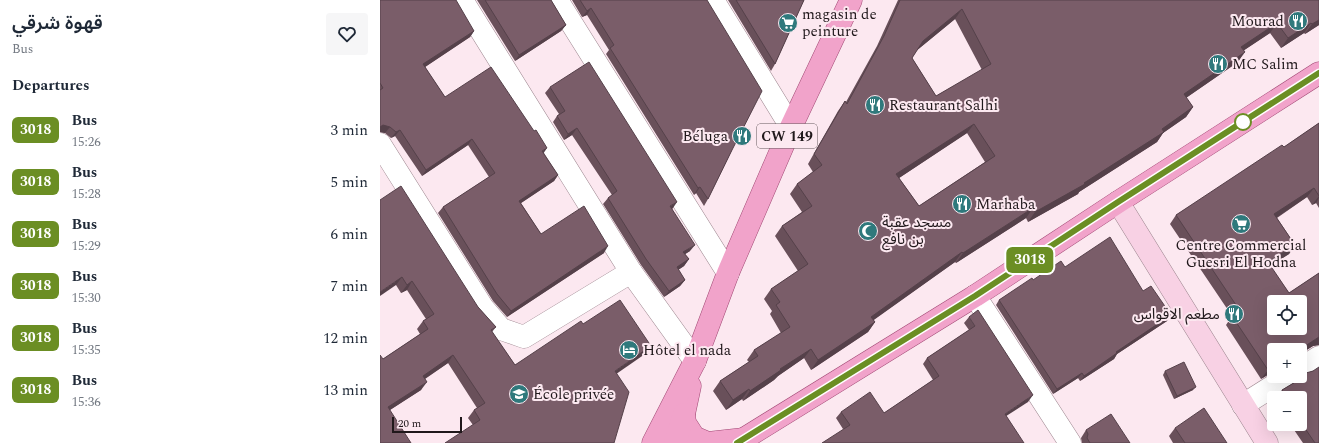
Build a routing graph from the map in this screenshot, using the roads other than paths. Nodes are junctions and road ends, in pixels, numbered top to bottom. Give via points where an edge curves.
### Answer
1 (462, 0) edge
2 (557, 0) edge
3 (713, 0) edge
4 (851, 0) edge
5 (1319, 73) edge
6 (791, 127) junction
7 (380, 144) edge
8 (1118, 202) junction
9 (631, 272) junction
10 (728, 273) junction
11 (975, 296) junction
12 (1319, 357) edge
13 (695, 361) junction
14 (1307, 365) edge
15 (1279, 383) edge
16 (1243, 406) junction
17 (684, 414) junction
18 (740, 441) edge
19 (653, 443) edge
20 (675, 443) edge
21 (1070, 443) edge
22 (1267, 443) edge

1 - 9 street
2 - 10 street
3 - 6 street
4 - 6 main road, CW 149
5 - 8 main road
6 - 10 main road, CW 149
7 - 9 street via 483,308 501,329 524,337
8 - 11 main road
8 - 16 main road
9 - 13 street
10 - 13 main road, CW 149
11 - 18 main road
11 - 21 street
12 - 14 street
13 - 17 main road
13 - 19 main road, CW 149
15 - 16 street
16 - 22 main road
17 - 18 main road via 685,423 694,437 708,443
17 - 20 main road

